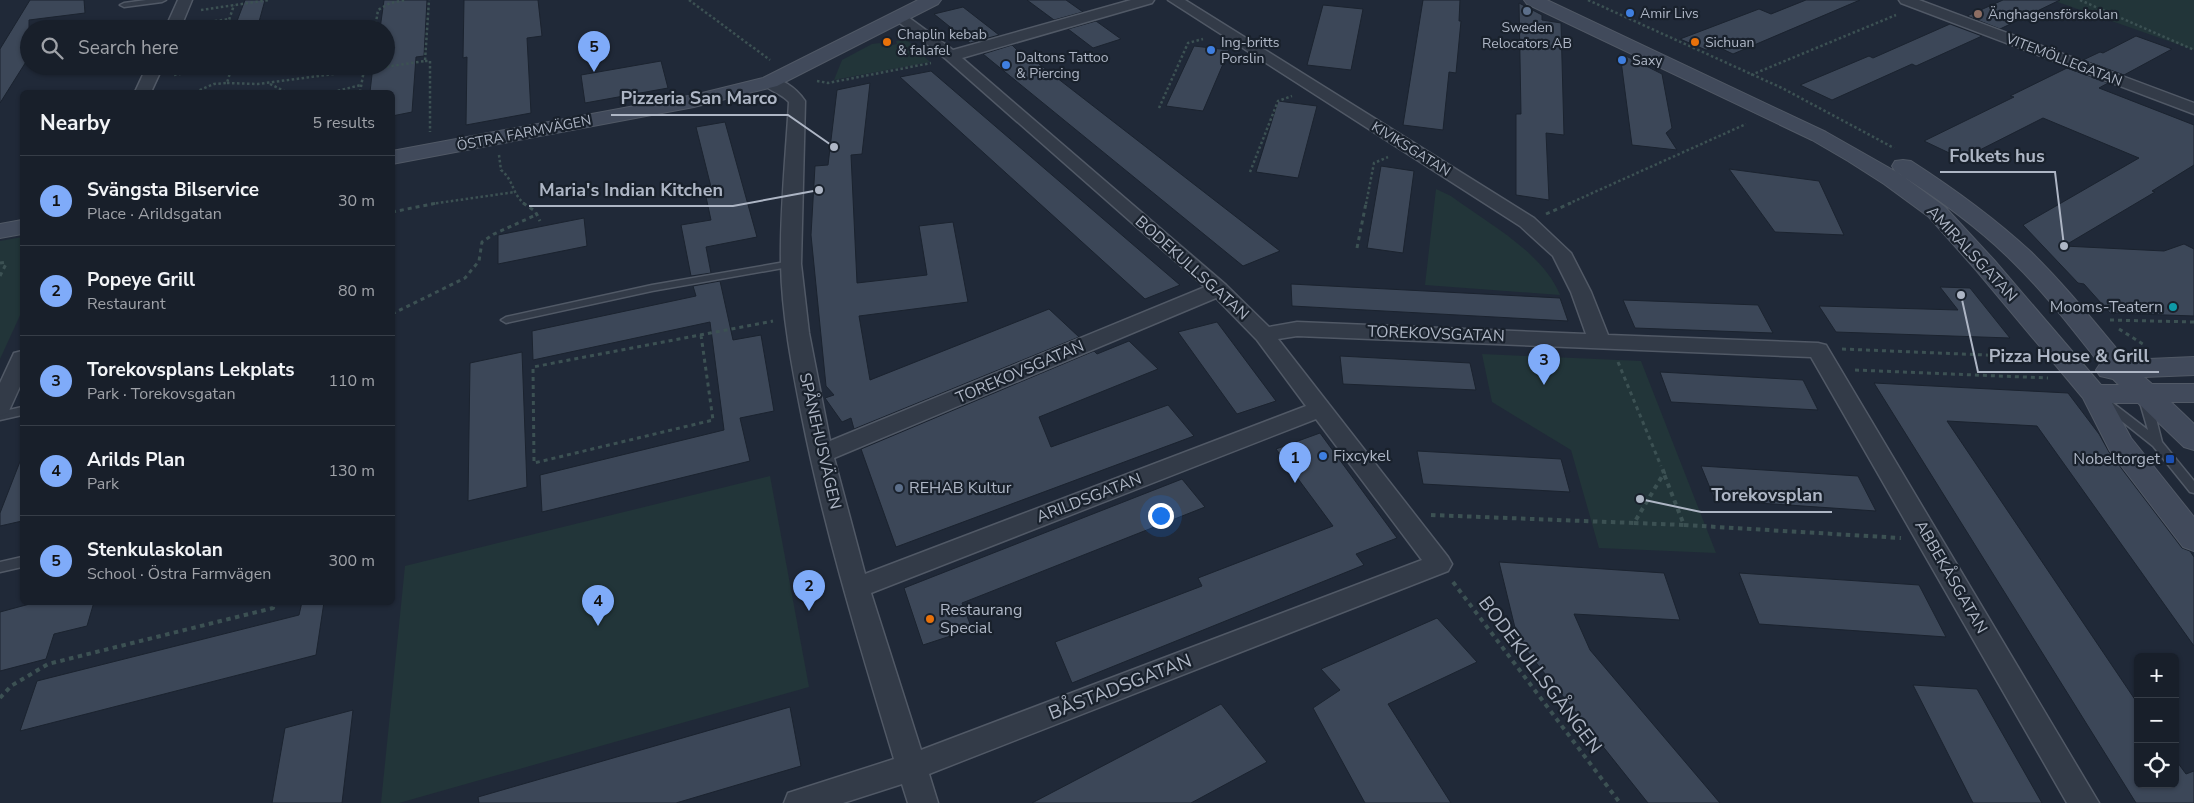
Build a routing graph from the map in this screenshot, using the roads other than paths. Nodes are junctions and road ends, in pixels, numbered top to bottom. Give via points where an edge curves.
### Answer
1 (162, 0) edge
2 (932, 0) edge
3 (1147, 0) edge
4 (1175, 0) edge
5 (1534, 0) edge
6 (1571, 0) edge
7 (1913, 3) edge
8 (124, 5) dead end
9 (182, 6) edge
10 (899, 17) junction
11 (176, 20) edge
12 (952, 58) junction
13 (772, 72) junction
14 (1787, 105) junction
15 (2194, 109) edge
16 (395, 157) edge
17 (20, 227) edge
18 (0, 231) edge
19 (791, 264) junction
20 (1220, 289) junction
21 (506, 320) dead end
22 (1264, 335) junction
23 (1604, 340) junction
24 (1818, 350) joint
25 (20, 363) edge
26 (2194, 366) edge
27 (2119, 369) junction
28 (2075, 372) junction
29 (2194, 392) edge
30 (2094, 394) junction
31 (2144, 394) junction
32 (0, 408) edge
33 (1321, 409) junction
34 (20, 411) edge
35 (0, 416) edge
36 (2194, 440) edge
37 (2157, 443) junction
38 (821, 454) junction
39 (2194, 489) edge
40 (2194, 539) edge
41 (20, 562) edge
42 (1439, 564) joint
43 (0, 567) edge
44 (856, 588) junction
45 (913, 767) junction
46 (799, 803) edge
47 (923, 803) edge
48 (2084, 803) edge

1 - 8 lane
2 - 10 main road, ÖSTRA FARMVÄGEN
3 - 12 street
4 - 23 street, KIVIKSGATAN via 1527,222 1561,253
5 - 14 main road, AMIRALSGATAN
6 - 14 main road, AMIRALSGATAN
7 - 15 street, VITEMÖLLEGATAN
9 - 11 street
10 - 12 street, BODEKULLSGATAN
10 - 13 main road, ÖSTRA FARMVÄGEN
12 - 20 street, BODEKULLSGATAN
13 - 16 main road, ÖSTRA FARMVÄGEN via 694,101
13 - 19 street, SPÅNEHUSVÄGEN via 797,101
14 - 27 main road, AMIRALSGATAN via 1850,133 1944,192 1980,220 2055,291
14 - 28 main road, AMIRALSGATAN via 1937,212
17 - 18 main road
19 - 21 lane via 652,288
19 - 38 street, SPÅNEHUSVÄGEN via 806,382
20 - 22 street, BODEKULLSGATAN
20 - 38 street, TOREKOVSGATAN
22 - 23 street, TOREKOVSGATAN via 1297,329
22 - 33 street, BODEKULLSGATAN
23 - 24 street, TOREKOVSGATAN
24 - 48 street, ABBEKÅSGATAN
25 - 32 street
26 - 27 main road
27 - 28 main road
27 - 31 main road, AMIRALSGATAN
28 - 30 main road, AMIRALSGATAN
29 - 31 main road
30 - 31 main road
30 - 37 lane
30 - 40 main road, AMIRALSGATAN via 2120,444
31 - 36 main road, AMIRALSGATAN
31 - 37 lane
33 - 42 street, BODEKULLSGATAN
33 - 44 street, ARILDSGATAN
34 - 35 lane
37 - 39 lane
38 - 44 street, SPÅNEHUSVÄGEN
41 - 43 lane
42 - 45 street, BÅSTADSGATAN
44 - 45 street, SPÅNEHUSVÄGEN
45 - 46 street, BÅSTADSGATAN
45 - 47 street, SPÅNEHUSVÄGEN

